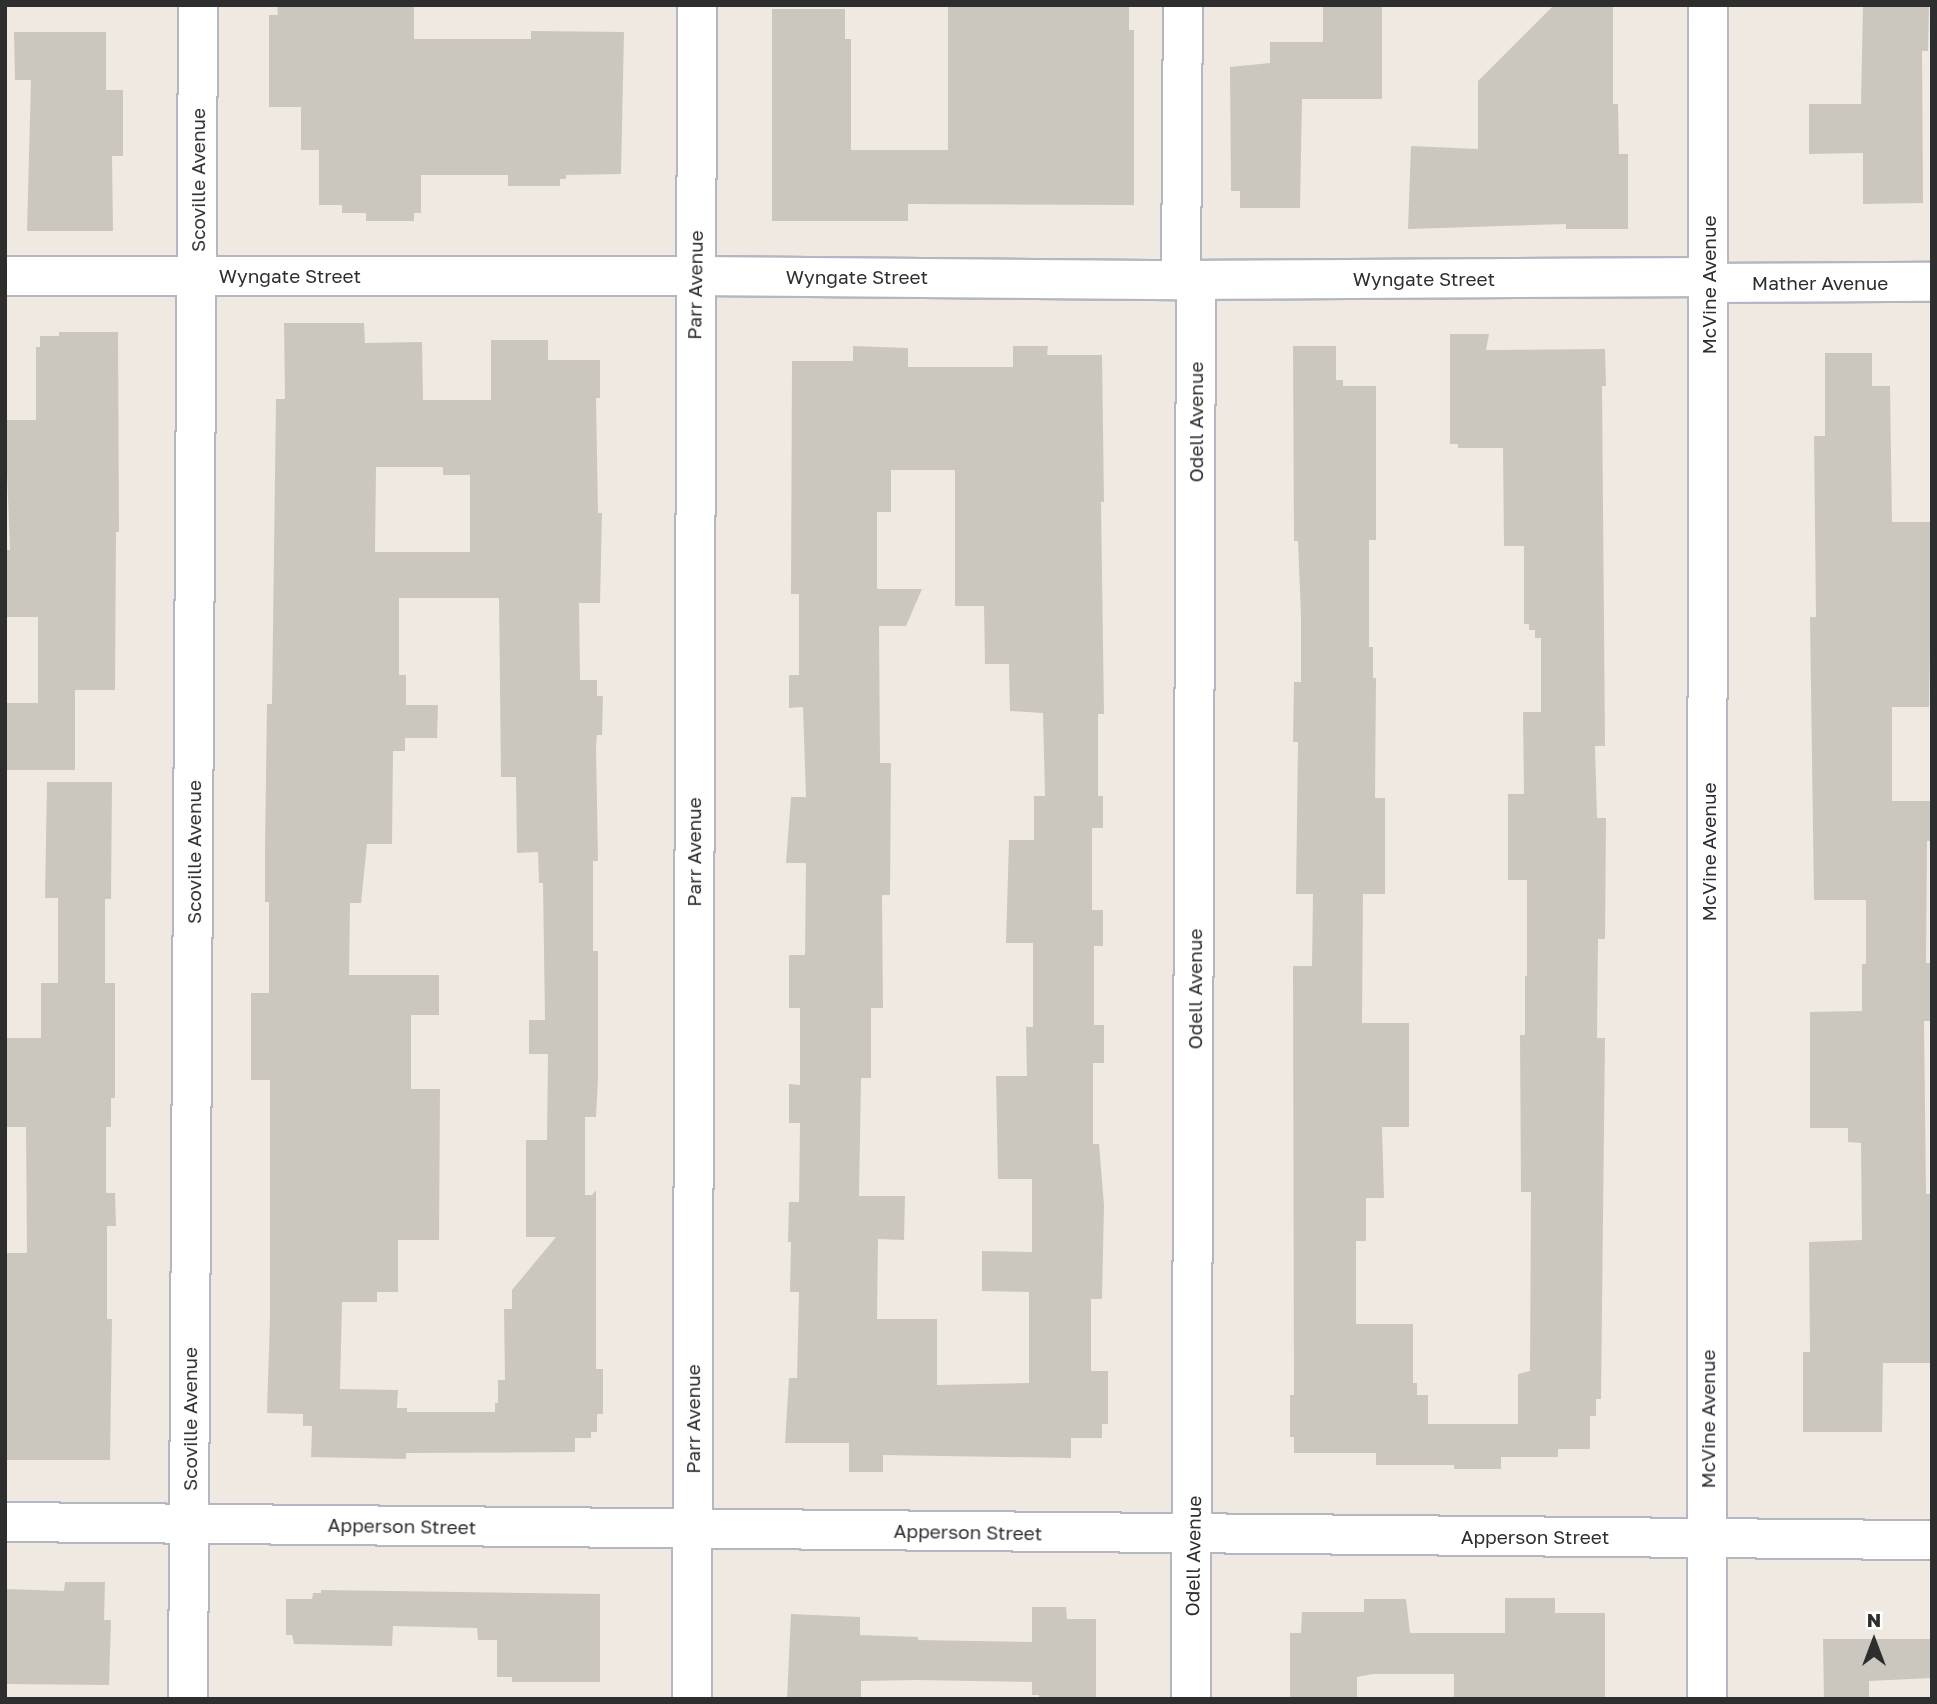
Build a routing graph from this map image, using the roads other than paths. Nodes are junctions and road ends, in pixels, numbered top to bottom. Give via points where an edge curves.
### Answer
1 (198, 5) edge
2 (697, 5) edge
3 (1184, 5) edge
4 (1707, 5) edge
5 (5, 276) edge
6 (695, 276) junction
7 (198, 277) junction
8 (1189, 280) junction
9 (1709, 280) junction
10 (1932, 282) edge
11 (5, 1522) edge
12 (189, 1523) junction
13 (692, 1529) junction
14 (1192, 1535) junction
15 (1708, 1538) junction
16 (1932, 1540) edge
17 (188, 1699) edge
18 (692, 1699) edge
19 (1191, 1699) edge
20 (1707, 1699) edge

1 - 7 street, Scoville Avenue
2 - 6 street, Parr Avenue
3 - 8 street, Odell Avenue
4 - 9 street, McVine Avenue
5 - 7 street, Wyngate Street
6 - 7 street, Wyngate Street
6 - 8 street, Wyngate Street
6 - 13 street, Parr Avenue
7 - 12 street, Scoville Avenue
8 - 9 street, Wyngate Street
8 - 14 street, Odell Avenue
9 - 10 street, Mather Avenue
9 - 15 street, McVine Avenue
11 - 12 street, Apperson Street
12 - 13 street, Apperson Street
12 - 17 street, Scoville Avenue
13 - 14 street, Apperson Street
13 - 18 street, Parr Avenue
14 - 15 street, Apperson Street
14 - 19 street, Odell Avenue
15 - 16 street, Apperson Street
15 - 20 street, McVine Avenue

